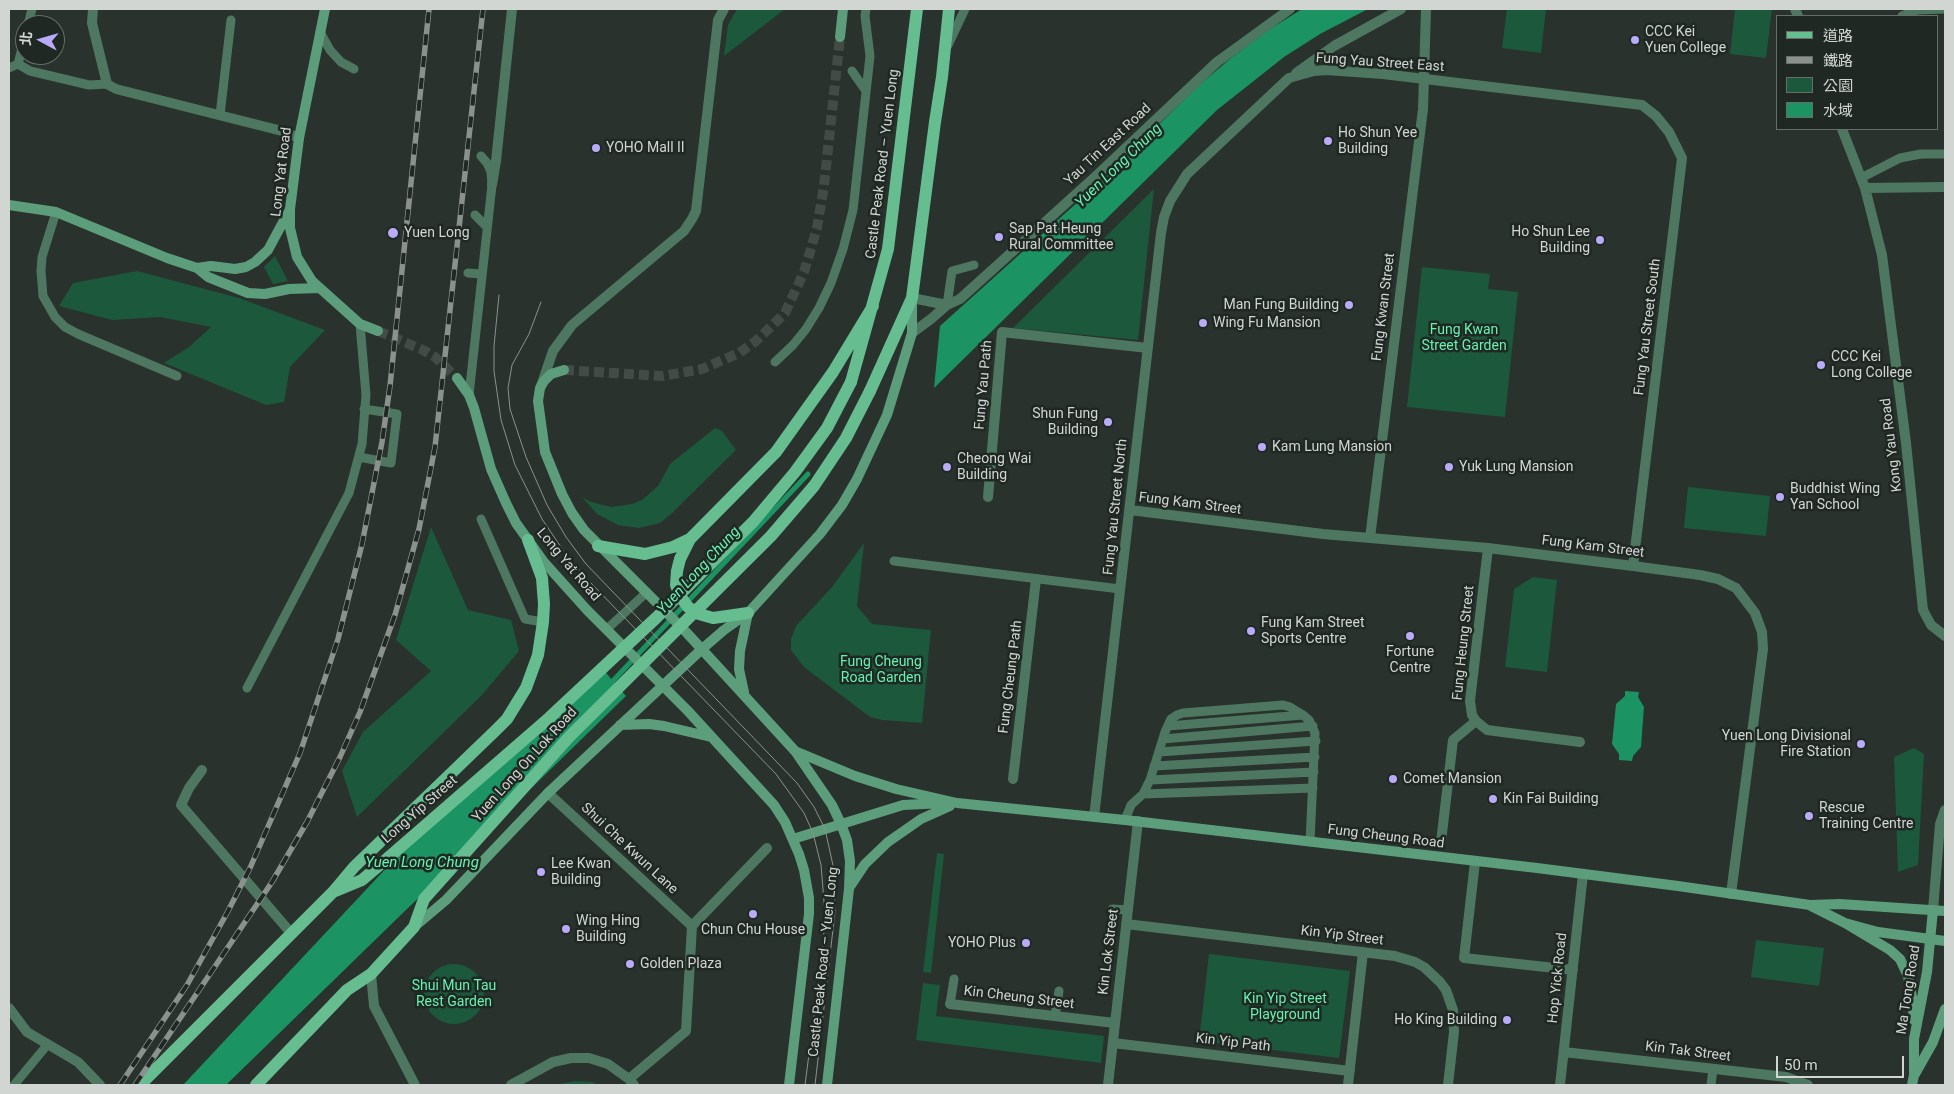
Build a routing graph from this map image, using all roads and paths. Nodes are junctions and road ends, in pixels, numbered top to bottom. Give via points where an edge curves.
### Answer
1 (93, 9) edge
2 (325, 9) edge
3 (512, 9) edge
4 (724, 9) edge
5 (843, 9) edge
6 (917, 9) edge
7 (949, 9) edge
8 (964, 9) edge
9 (1290, 9) edge
10 (1401, 9) edge
11 (1426, 9) edge
12 (1944, 9) edge
13 (865, 13) edge
14 (1904, 15) edge
15 (231, 20) dead end
16 (320, 32) junction
17 (840, 37) tunnel mouth
18 (945, 50) junction
19 (20, 65) edge
20 (354, 69) dead end
21 (852, 71) dead end
22 (1289, 78) junction
23 (1424, 78) junction
24 (107, 84) junction
25 (866, 91) junction
26 (1642, 105) joint
27 (220, 115) junction
28 (1842, 130) edge
29 (299, 138) junction
30 (1945, 154) edge
31 (481, 156) dead end
32 (1861, 178) junction
33 (492, 185) junction
34 (1945, 187) edge
35 (1865, 188) junction
36 (1170, 201) joint
37 (9, 205) edge
38 (290, 209) junction
39 (56, 212) junction
40 (475, 216) dead end
41 (487, 227) junction
42 (974, 265) dead end
43 (197, 268) junction
44 (468, 273) dead end
45 (481, 274) junction
46 (319, 288) junction
47 (912, 298) junction
48 (947, 305) junction
49 (873, 306) junction
50 (360, 324) junction
51 (378, 331) tunnel mouth
52 (912, 332) junction
53 (1148, 348) junction
54 (775, 362) dead end
55 (564, 370) tunnel mouth
56 (177, 376) dead end
57 (457, 378) tunnel mouth
58 (540, 388) junction
59 (468, 395) junction
60 (364, 409) junction
61 (358, 457) junction
62 (988, 497) dead end
63 (1130, 510) junction
64 (481, 519) dead end
65 (1370, 538) junction
66 (690, 539) junction
67 (528, 540) junction
68 (598, 546) junction
69 (1488, 548) junction
70 (894, 561) dead end
71 (1634, 566) junction
72 (1036, 579) junction
73 (1120, 589) junction
74 (646, 593) junction
75 (748, 613) junction
76 (656, 618) joint
77 (543, 622) junction
78 (607, 629) junction
79 (1945, 636) edge
80 (702, 649) junction
81 (663, 685) junction
82 (247, 688) dead end
83 (745, 696) junction
84 (1476, 721) junction
85 (620, 725) junction
86 (1313, 726) junction
87 (711, 737) junction
88 (1163, 739) junction
89 (1316, 741) junction
90 (1580, 742) dead end
91 (795, 751) junction
92 (1160, 752) junction
93 (1315, 757) junction
94 (1154, 766) junction
95 (202, 770) dead end
96 (1314, 772) junction
97 (1012, 779) dead end
98 (1150, 780) junction
99 (1313, 788) junction
100 (548, 792) junction
101 (1143, 794) junction
102 (957, 803) junction
103 (1945, 810) edge
104 (1094, 816) junction
105 (1125, 820) junction
106 (1138, 821) junction
107 (842, 824) junction
108 (793, 840) junction
109 (1310, 842) junction
110 (1441, 842) dead end
111 (767, 848) dead end
112 (1475, 862) junction
113 (1583, 874) junction
114 (849, 889) junction
115 (333, 892) junction
116 (1731, 894) junction
117 (1810, 905) junction
118 (1112, 909) dead end
119 (1128, 910) junction
120 (1933, 910) junction
121 (1945, 911) edge
122 (1845, 923) junction
123 (1126, 924) junction
124 (692, 926) junction
125 (414, 927) junction
126 (291, 933) junction
127 (1930, 940) junction
128 (1945, 941) edge
129 (1364, 952) junction
130 (1573, 970) junction
131 (371, 974) junction
132 (954, 979) dead end
133 (1059, 991) dead end
134 (950, 1004) joint
135 (9, 1008) edge
136 (1945, 1009) edge
137 (1056, 1016) junction
138 (1115, 1023) junction
139 (1914, 1038) junction
140 (1112, 1043) junction
141 (48, 1044) junction
142 (1564, 1052) junction
143 (1713, 1069) junction
144 (1350, 1071) junction
145 (1914, 1075) junction
146 (631, 1082) edge
147 (14, 1085) edge
148 (100, 1085) edge
149 (140, 1085) edge
150 (256, 1085) edge
151 (415, 1085) edge
152 (511, 1085) edge
153 (789, 1085) edge
154 (827, 1085) edge
155 (1108, 1085) edge
156 (1348, 1085) edge
157 (1448, 1085) edge
158 (1560, 1085) edge
159 (1711, 1085) edge
160 (1808, 1085) edge
161 (1912, 1085) edge

1 - 24 street via 92,23
2 - 16 street, Long Yat Road
3 - 33 street
4 - 58 street via 718,20 697,203 692,219 684,231 572,325 553,351
5 - 17 street
6 - 49 main road, Castle Peak Road – Yuen Long via 888,249
7 - 18 main road
8 - 18 lane
9 - 48 street, Yau Tin East Road via 1217,62 960,299
10 - 22 street via 1334,46
11 - 23 street, Fung Kwan Street
12 - 14 lane via 1917,10
13 - 25 lane via 870,56
15 - 27 lane
16 - 20 lane via 330,50
16 - 29 street, Long Yat Road
18 - 47 main road
19 - 24 lane via 30,71 90,85
21 - 25 lane
22 - 23 street, Fung Yau Street East via 1326,70
22 - 36 street, Fung Yau Street East via 1198,162
23 - 26 street, Fung Yau Street East
23 - 65 street, Fung Kwan Street via 1423,109
24 - 27 street
25 - 54 lane via 853,210 843,249 819,308 806,329
26 - 71 street, Fung Yau Street South via 1669,132 1682,158
27 - 29 street
28 - 32 street, Kong Yau Road
29 - 38 street, Long Yat Road
30 - 32 lane via 1900,158
31 - 33 lane via 491,172
32 - 35 street, Kong Yau Road
33 - 41 lane
34 - 35 street
35 - 79 street, Kong Yau Road via 1882,255 1923,610 1931,625
36 - 53 street, Fung Yau Street North via 1161,233
37 - 39 street
38 - 43 street via 268,250 255,262 235,269
38 - 46 street, Long Yat Road via 290,228 297,256
39 - 43 street
39 - 56 lane via 42,257 40,278 43,296 55,317 78,334
40 - 41 lane
41 - 45 lane
42 - 48 lane via 952,271
43 - 46 street via 215,280 248,293
44 - 45 lane
45 - 59 lane
46 - 50 street, Long Yat Road
47 - 48 street
47 - 52 street
47 - 125 main road, Yuen Long On Lok Road, bridge via 846,438 814,486 771,536 569,737 424,899
48 - 52 street, Yau Tin East Road
49 - 66 main road via 833,372 776,452
49 - 76 main road, Castle Peak Road – Yuen Long, bridge via 851,382 827,428 752,522
50 - 51 street, Long Yat Road
50 - 60 lane via 366,396
52 - 75 street via 887,415 842,506
53 - 62 street, Fung Yau Path via 1002,332
53 - 63 street, Fung Yau Street North
55 - 58 street via 551,374
57 - 59 street, Long Yat Road
58 - 68 street, Castle Peak Road – Yuen Long via 538,401 545,452 572,513
59 - 67 street, Long Yat Road via 498,486
60 - 61 lane
60 - 61 lane via 397,414 391,463
61 - 82 lane via 349,493
63 - 65 street, Fung Kam Street
63 - 73 street, Fung Yau Street North
64 - 77 lane via 526,619
65 - 69 street, Fung Kam Street
66 - 68 main road via 645,554
66 - 75 main road, bridge via 680,559 676,585 688,607 713,618
67 - 77 main road via 542,578
67 - 78 street, Long Yat Road via 556,577
68 - 74 street, Castle Peak Road – Yuen Long
69 - 71 street, Fung Kam Street
69 - 84 street, Fung Heung Street via 1470,702
70 - 72 lane
71 - 116 street, Fung Kam Street via 1718,579 1736,588 1755,613 1762,632 1763,649
72 - 73 lane
72 - 97 street, Fung Cheung Path
73 - 104 street, Fung Yau Street North
74 - 78 lane
74 - 80 street, Castle Peak Road – Yuen Long, bridge
75 - 80 street
75 - 83 street, Castle Peak Road – Yuen Long via 739,669
76 - 115 main road, Long Yip Street, bridge via 549,718 362,880
77 - 115 main road via 532,675 507,719 354,867
78 - 81 street, Castle Peak Road – Yuen Long, bridge
80 - 81 street
80 - 83 street, Castle Peak Road – Yuen Long
81 - 85 street, Yuen Long On Lok Road
81 - 87 street, Castle Peak Road – Yuen Long
83 - 91 street, Castle Peak Road – Yuen Long
84 - 90 street via 1494,732
84 - 110 street via 1452,740
85 - 87 street via 649,724
85 - 100 street, Yuen Long On Lok Road
86 - 88 lane
86 - 88 lane via 1297,710 1283,705 1183,713 1171,719
86 - 89 lane
87 - 108 street, Castle Peak Road – Yuen Long via 774,805
88 - 92 lane
89 - 92 lane
89 - 93 lane
91 - 102 street, Fung Cheung Road via 855,776
91 - 107 street, Castle Peak Road – Yuen Long
92 - 94 lane
93 - 94 lane
93 - 96 lane
94 - 98 lane
95 - 126 street via 181,805
96 - 98 lane
96 - 99 lane
98 - 101 lane
99 - 101 lane
99 - 109 lane
100 - 124 street, Shui Che Kwun Lane
100 - 125 street, Yuen Long On Lok Road via 446,900
101 - 105 lane via 1131,805
102 - 104 street, Fung Cheung Road
102 - 107 street, Fung Cheung Road via 903,806
102 - 114 street via 921,819 888,842 866,864
103 - 120 street via 1940,824
104 - 105 street, Fung Cheung Road
105 - 106 street, Fung Cheung Road
106 - 109 street, Fung Cheung Road
106 - 119 street, Kin Lok Street
107 - 108 street, Fung Cheung Road
107 - 114 street, Castle Peak Road – Yuen Long via 850,861
108 - 153 street, Castle Peak Road – Yuen Long via 808,884 809,906
109 - 112 street, Fung Cheung Road
111 - 124 street
112 - 113 street, Fung Cheung Road
112 - 130 street via 1464,958
113 - 116 street, Fung Cheung Road
113 - 130 street, Hop Yick Road
114 - 154 street, Castle Peak Road – Yuen Long
115 - 126 main road, Long Yip Street
116 - 117 street, Fung Cheung Road
117 - 120 street, Fung Cheung Road
117 - 122 street, Fung Cheung Road
118 - 119 lane
119 - 123 street, Kin Lok Street
120 - 121 street, Fung Cheung Road
120 - 127 street, Ma Tong Road
122 - 127 street, Fung Cheung Road
122 - 139 street via 1900,959 1908,976 1912,998
123 - 129 street, Kin Yip Street
123 - 138 street, Kin Lok Street
124 - 146 street via 686,1031
125 - 131 main road, Yuen Long On Lok Road
126 - 149 main road, Long Yip Street
127 - 128 street, Fung Cheung Road
127 - 139 street, Ma Tong Road
129 - 144 street
129 - 157 street, Kin Yip Street via 1415,962 1446,990 1454,1021
130 - 142 street, Hop Yick Road
131 - 150 main road, Yuen Long On Lok Road via 347,990
131 - 151 street via 374,1006
132 - 134 lane
133 - 137 lane
134 - 137 street, Kin Cheung Street
135 - 141 street via 27,1032
136 - 145 street, Ma Tong Road via 1933,1042
137 - 138 street, Kin Cheung Street
138 - 140 street, Kin Lok Street
139 - 145 street, Ma Tong Road
140 - 144 street, Kin Yip Path
140 - 155 street, Kin Lok Street
141 - 147 lane
141 - 148 street via 78,1062
142 - 143 street, Kin Tak Street
142 - 158 street, Hop Yick Road
143 - 159 lane
143 - 160 street, Kin Tak Street via 1786,1077
144 - 156 street
145 - 161 street, Ma Tong Road
146 - 152 street via 608,1064 589,1058 571,1058 553,1062

